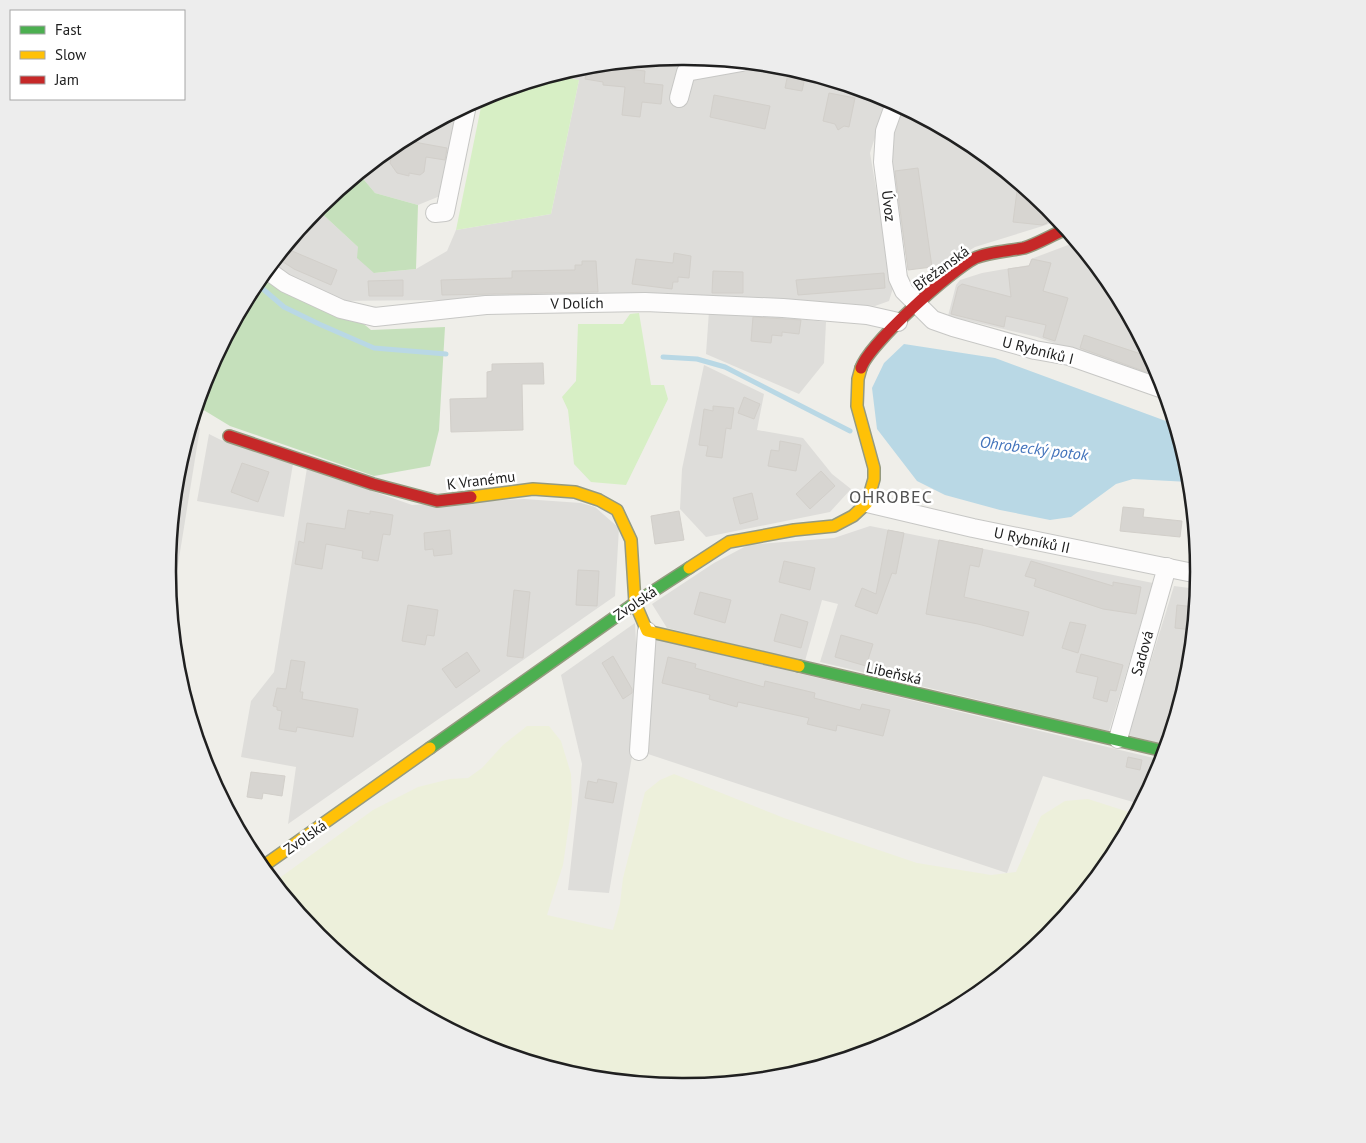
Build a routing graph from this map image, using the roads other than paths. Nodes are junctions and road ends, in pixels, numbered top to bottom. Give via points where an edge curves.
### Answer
1 (718, 66) edge
2 (679, 98) dead end
3 (893, 111) edge
4 (465, 114) edge
5 (435, 213) dead end
6 (1059, 232) edge
7 (273, 274) edge
8 (917, 304) junction
9 (898, 322) junction
10 (1154, 386) edge
11 (229, 436) dead end
12 (867, 503) junction
13 (1167, 567) junction
14 (1190, 572) edge
15 (635, 603) junction
16 (647, 631) junction
17 (1118, 739) junction
18 (1157, 749) edge
19 (639, 751) dead end
20 (269, 862) edge

1 - 2 street via 686,72
3 - 8 street, Úvoz via 885,131 883,162 898,278
4 - 5 street via 445,212
6 - 8 street, Břežanská via 1026,247 976,258
7 - 9 street, V Dolích via 341,309 375,318 486,305 646,302 783,308 867,315
8 - 9 street, Břežanská
8 - 10 street, U Rybníků I via 933,320 953,327 1069,356
9 - 12 street via 864,359 858,379 857,406 874,468
11 - 15 street, K Vranému via 373,484 437,501 533,489 575,492 599,500 618,510 631,540
12 - 13 street, U Rybníků II
12 - 15 street, Zvolská via 853,516 834,526 729,542
13 - 14 street, U Rybníků II
13 - 17 street, Sadová
15 - 16 street
15 - 20 street, Zvolská
16 - 17 street, Libeňská
16 - 19 street, Zvolská
17 - 18 street, Libeňská

